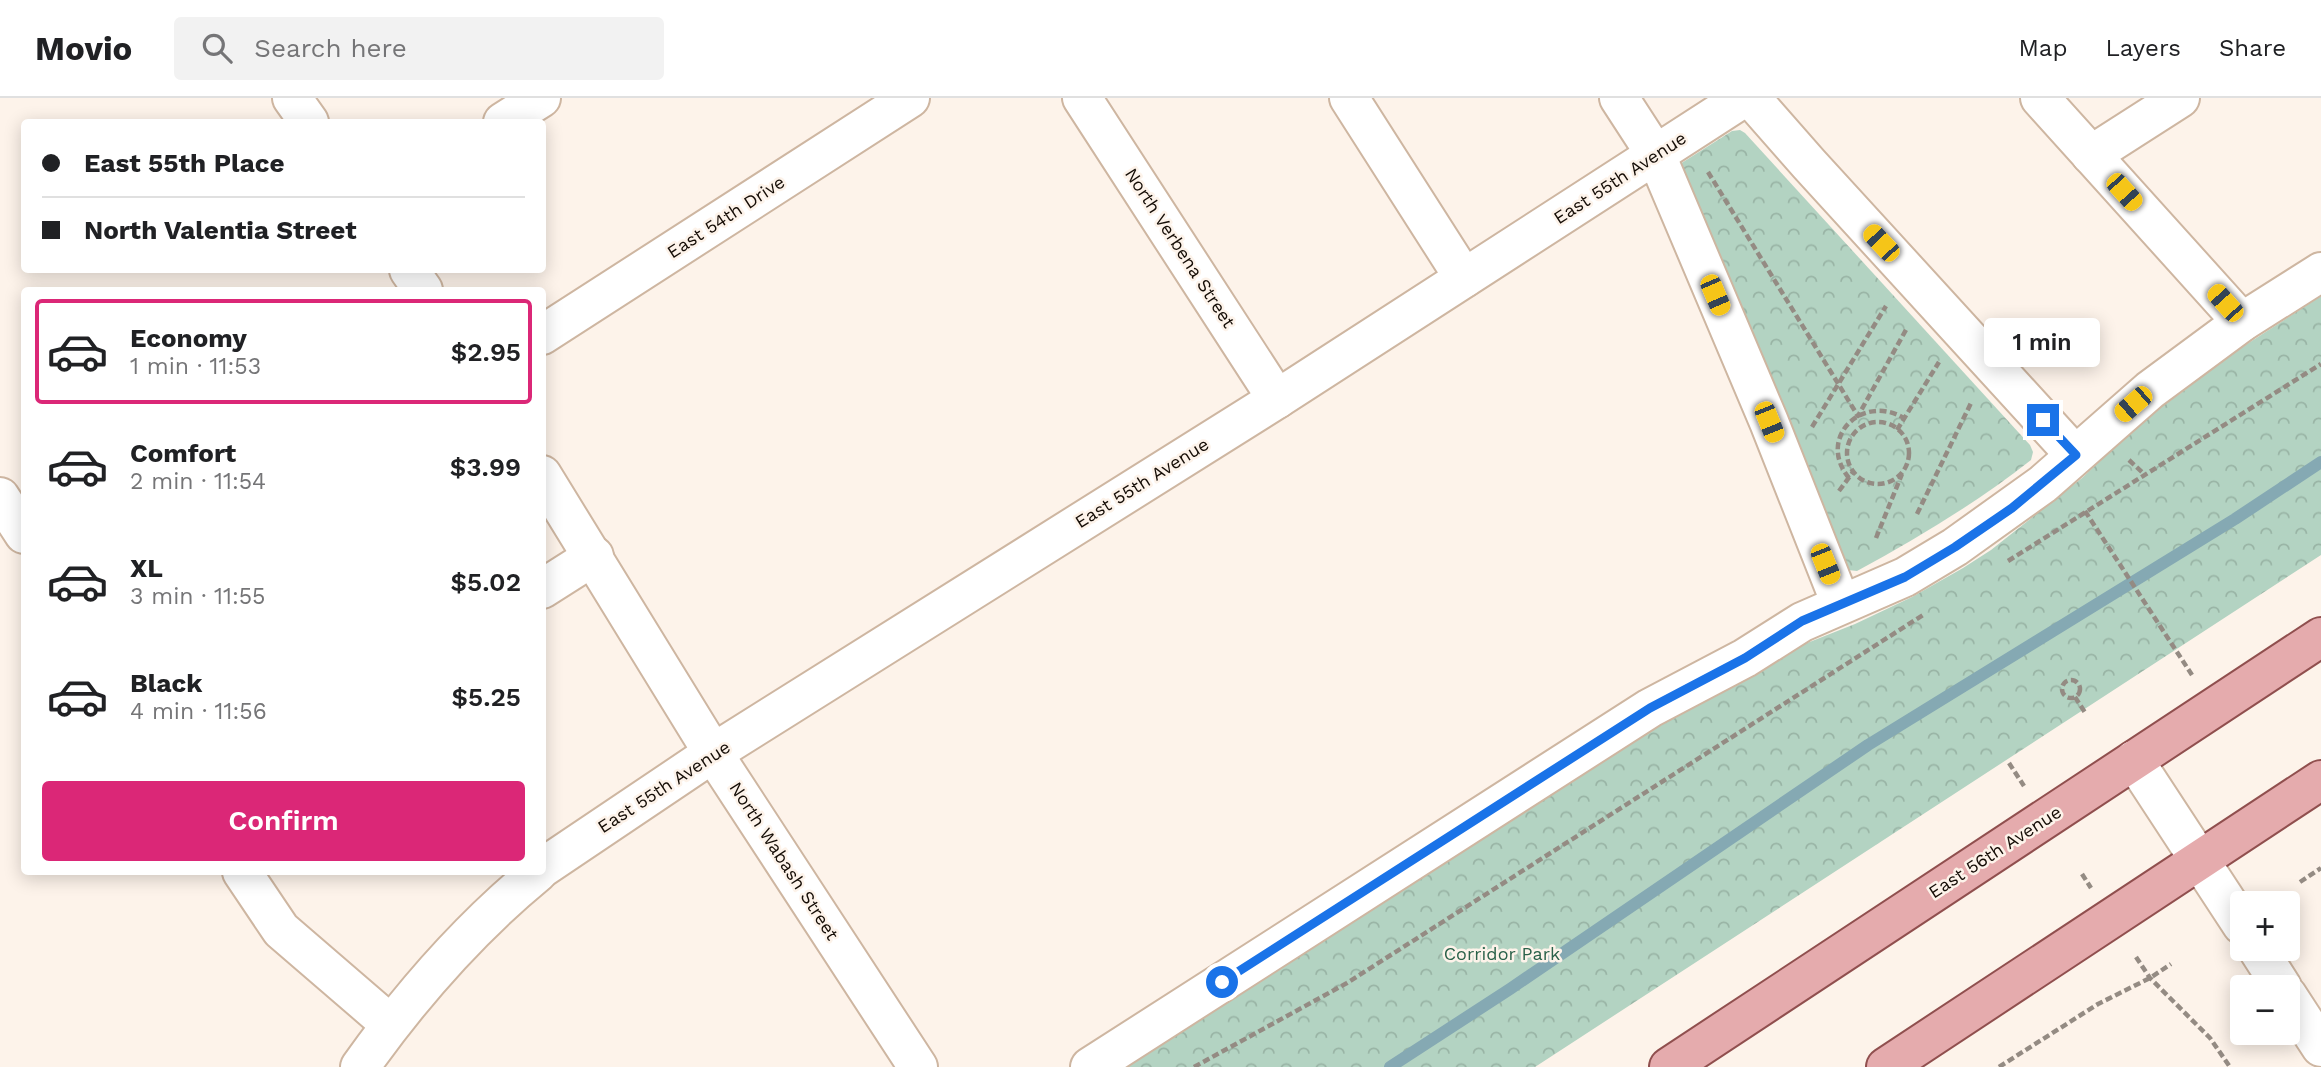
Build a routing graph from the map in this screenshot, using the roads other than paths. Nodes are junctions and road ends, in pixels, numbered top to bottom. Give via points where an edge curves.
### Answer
1 (292, 98) edge
2 (541, 98) edge
3 (909, 98) edge
4 (1082, 98) edge
5 (1349, 98) edge
6 (1619, 98) edge
7 (1743, 98) edge
8 (1751, 98) edge
9 (2040, 98) edge
10 (2180, 98) edge
11 (307, 119) edge
12 (508, 119) edge
13 (1656, 155) junction
14 (2091, 155) junction
15 (2321, 272) edge
16 (1464, 278) junction
17 (2242, 322) junction
18 (546, 332) edge
19 (1277, 399) junction
20 (2076, 455) junction
21 (546, 481) edge
22 (594, 556) junction
23 (546, 586) edge
24 (1841, 604) junction
25 (2321, 637) edge
26 (713, 753) junction
27 (2134, 760) junction
28 (2321, 780) edge
29 (2200, 860) junction
30 (546, 865) edge
31 (244, 875) edge
32 (535, 875) edge
33 (2230, 906) edge
34 (2300, 1015) edge
35 (390, 1024) junction
36 (2321, 1047) edge
37 (360, 1067) edge
38 (918, 1067) edge
39 (1090, 1067) edge
40 (1670, 1067) edge
41 (1886, 1067) edge

1 - 11 street
2 - 12 street
3 - 18 street, East 54th Drive
4 - 19 street, North Verbena Street
5 - 16 street
6 - 13 street
7 - 13 street, East 55th Avenue
8 - 20 street
9 - 14 street
10 - 14 street
13 - 16 street, East 55th Avenue
13 - 24 street
14 - 17 street
15 - 17 street
16 - 19 street, East 55th Avenue
17 - 20 street via 2150,390
19 - 26 street, East 55th Avenue
20 - 24 street via 2023,500 1955,547 1905,577
21 - 22 street, North Wabash Street
22 - 23 street
22 - 26 street, North Wabash Street
24 - 39 street via 1802,621 1745,658 1650,708
25 - 27 main road, East 56th Avenue
26 - 30 street, East 55th Avenue
26 - 38 street, North Wabash Street
27 - 29 street
27 - 40 main road, East 56th Avenue
28 - 29 main road
29 - 33 street
29 - 41 main road
31 - 35 street via 281,930
32 - 35 street via 495,910
34 - 36 street
35 - 37 street

